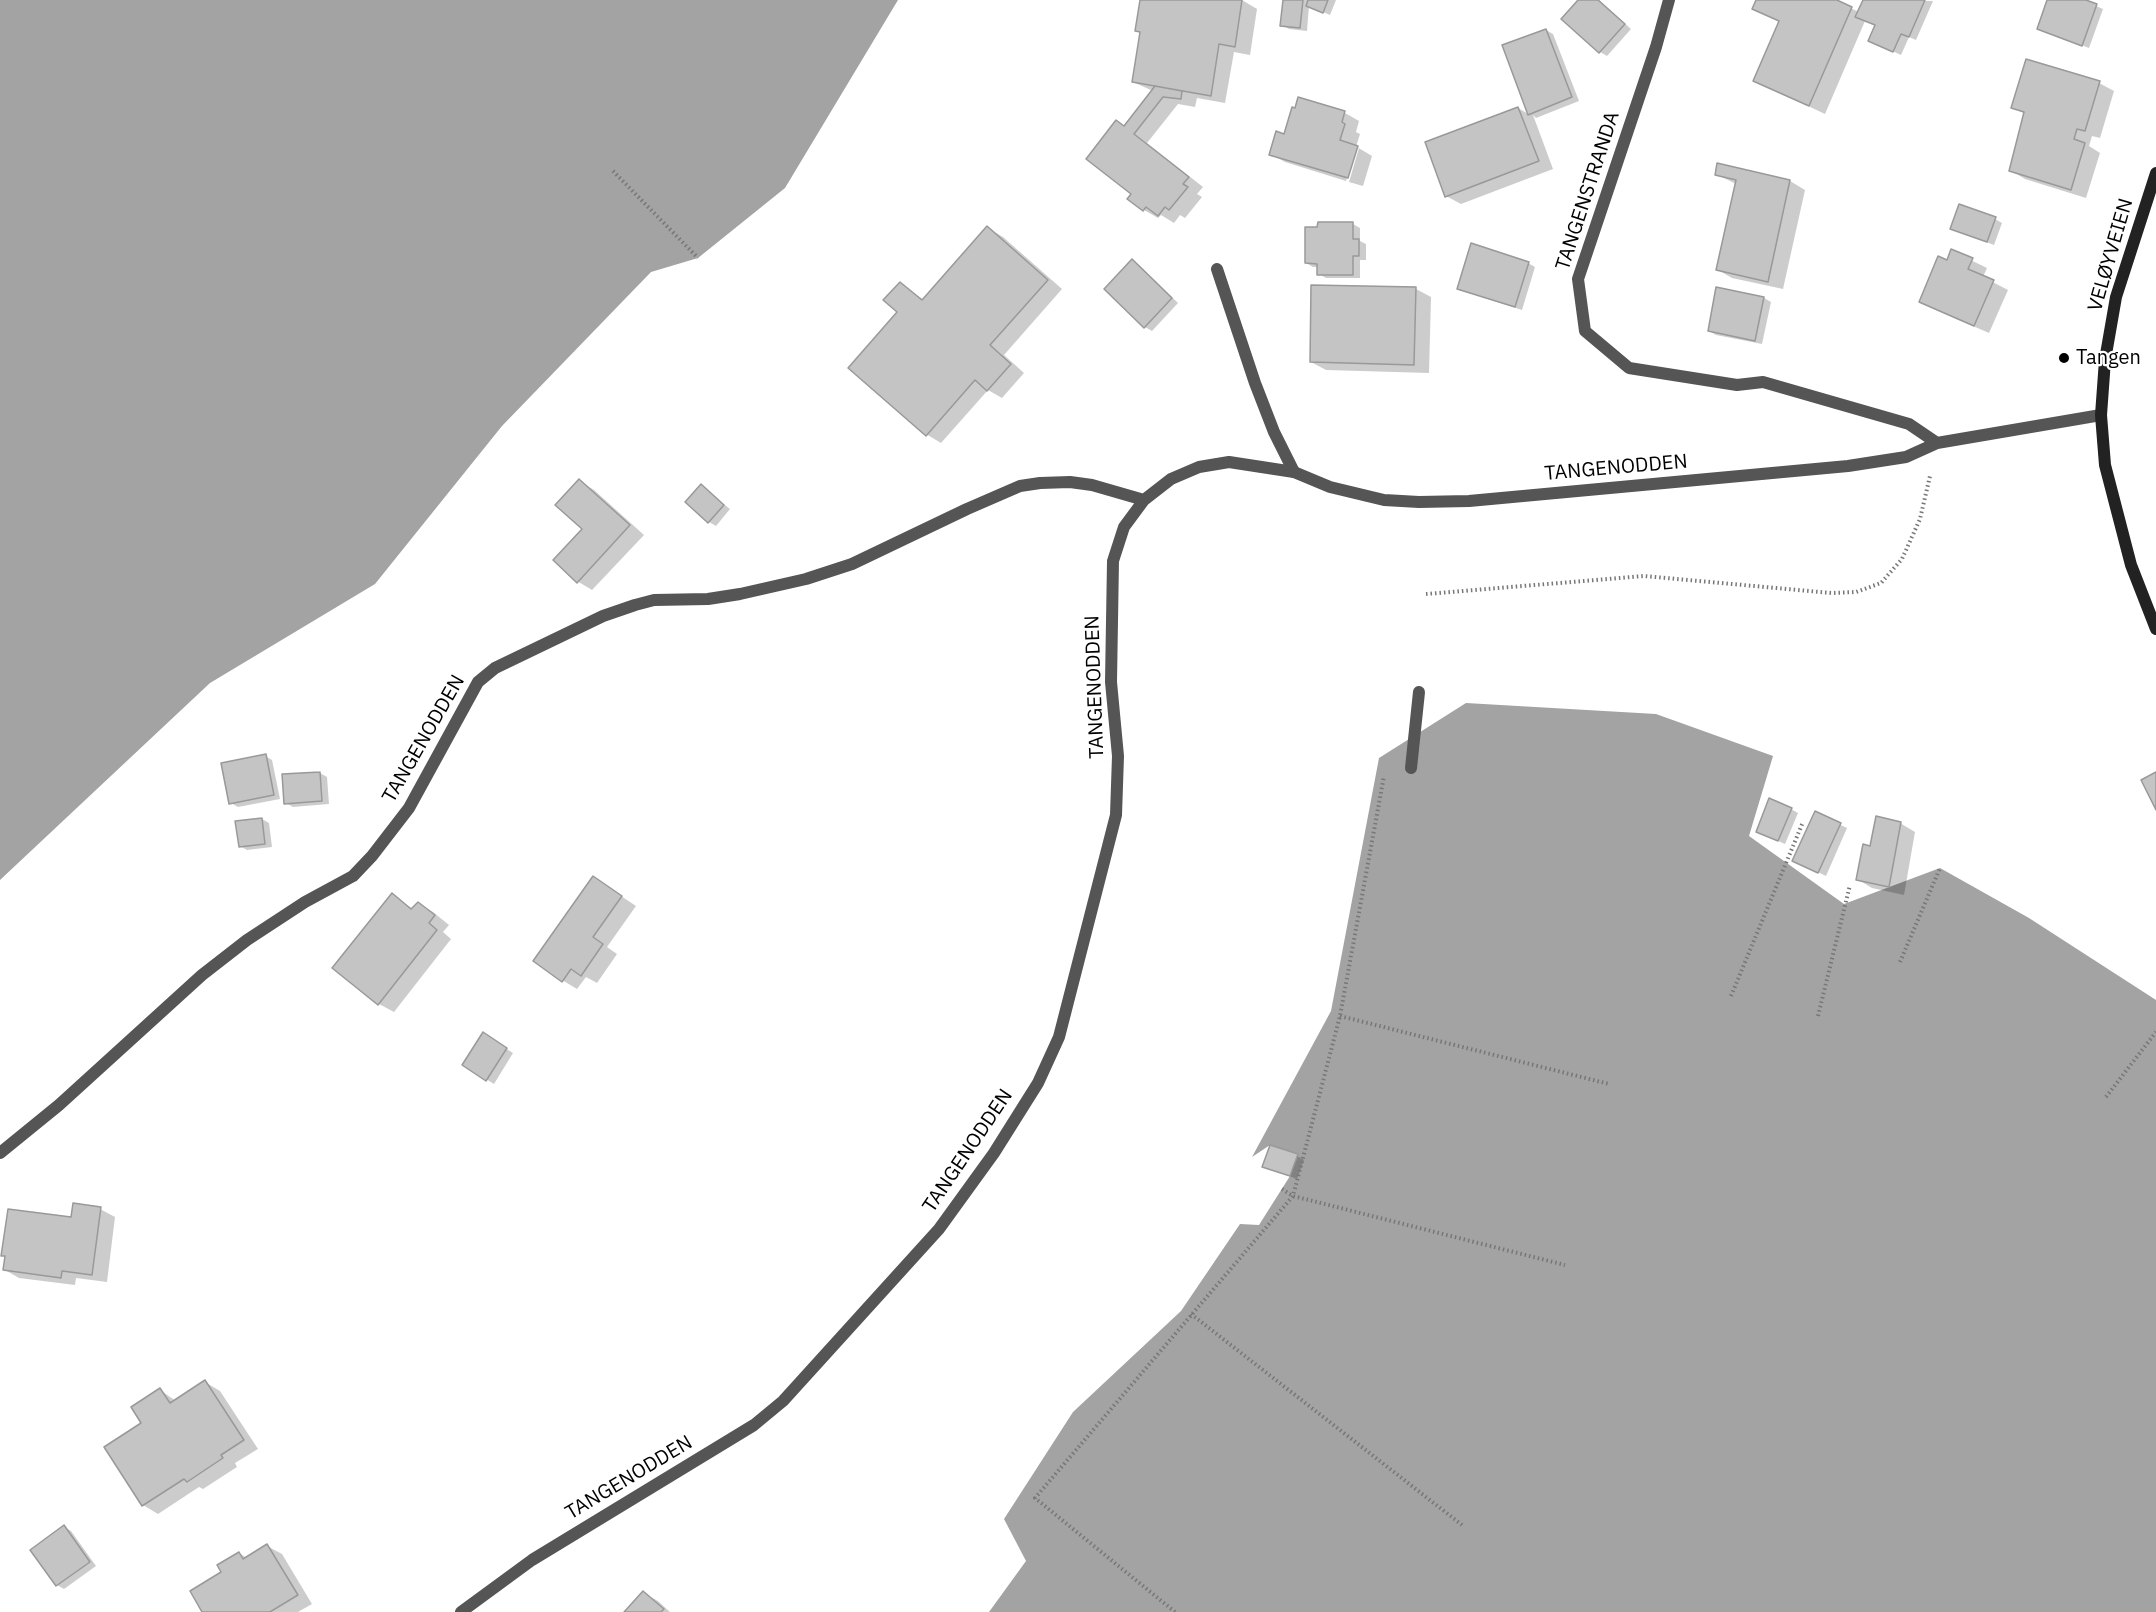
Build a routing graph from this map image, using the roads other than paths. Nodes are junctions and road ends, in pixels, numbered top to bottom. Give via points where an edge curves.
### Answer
1 (1669, 0) edge
2 (2156, 172) edge
3 (1217, 268) dead end
4 (2101, 415) junction
5 (1937, 443) junction
6 (1294, 472) junction
7 (1144, 500) junction
8 (2156, 629) edge
9 (1419, 692) dead end
10 (1411, 768) dead end
11 (0, 1153) edge
12 (461, 1612) edge

1 - 5 street, TANGENSTRANDA via 1578,279 1585,332 1629,368 1737,385 1763,382 1909,424
2 - 4 main road, VELØYVEIEN via 2116,297
3 - 6 street via 1255,383
4 - 5 street, TANGENODDEN
4 - 8 main road, VELØYVEIEN via 2105,465 2131,565
5 - 6 street, TANGENODDEN via 1906,457 1848,466 1470,501 1384,500 1330,487
6 - 7 street, TANGENODDEN via 1229,462 1199,467 1171,479
7 - 11 street, TANGENODDEN via 1070,482 1020,486 852,564 740,594 635,605 603,616 495,668 478,682 409,808 352,876 247,940 202,975
7 - 12 street, TANGENODDEN via 1124,526 1113,561 1111,682 1118,756 1116,815 1059,1037 1038,1083 939,1229 783,1401 754,1425 532,1560
9 - 10 street

